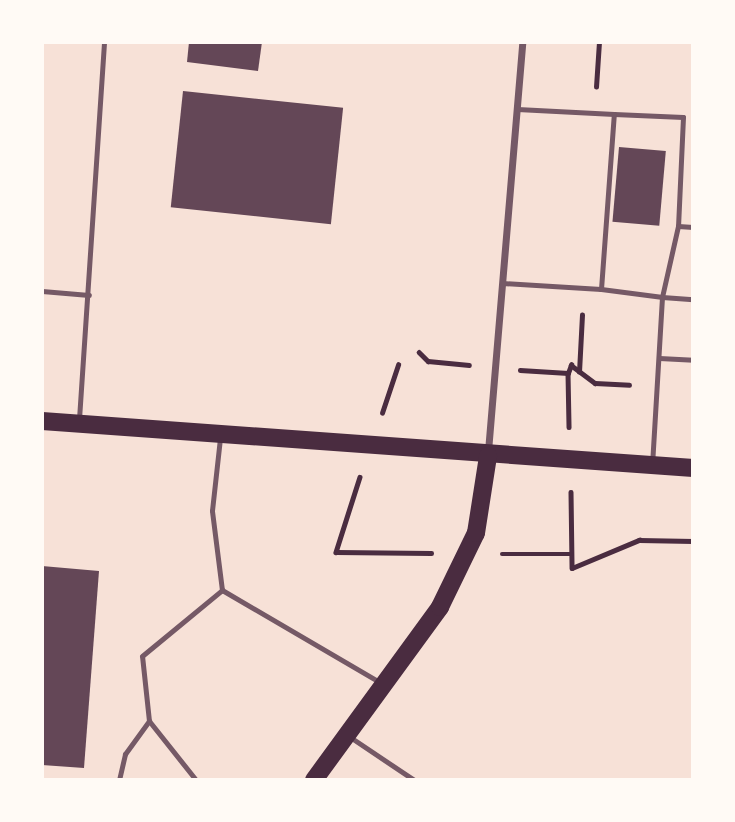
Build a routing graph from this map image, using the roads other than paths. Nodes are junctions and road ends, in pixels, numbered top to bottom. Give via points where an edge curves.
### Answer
1 (104, 42) edge
2 (522, 42) edge
3 (517, 109) junction
4 (614, 114) junction
5 (678, 226) junction
6 (693, 227) edge
7 (502, 283) junction
8 (601, 289) junction
9 (42, 290) edge
10 (89, 295) junction
11 (662, 297) junction
12 (693, 299) edge
13 (659, 358) junction
14 (693, 360) edge
15 (42, 421) edge
16 (79, 424) junction
17 (220, 436) junction
18 (488, 456) junction
19 (652, 466) junction
20 (693, 468) edge
21 (222, 590) junction
22 (384, 684) junction
23 (149, 721) junction
24 (347, 735) junction
25 (119, 780) edge
26 (196, 780) edge
27 (314, 780) edge
28 (414, 780) edge

1 - 10 lane
2 - 3 street
3 - 4 lane
3 - 7 street
4 - 5 lane via 683,117
4 - 8 lane
5 - 6 lane
5 - 11 lane
7 - 8 lane
7 - 18 street
8 - 11 lane
9 - 10 lane
10 - 16 lane
11 - 12 lane
11 - 13 lane
13 - 14 lane
13 - 19 lane
15 - 16 main road
16 - 17 main road
17 - 18 main road
17 - 21 lane via 212,511
18 - 19 main road
18 - 22 main road via 476,533 440,607
19 - 20 main road
21 - 22 lane
21 - 23 lane via 142,656
22 - 24 main road
23 - 25 lane via 125,754
23 - 26 lane
24 - 27 main road
24 - 28 lane

